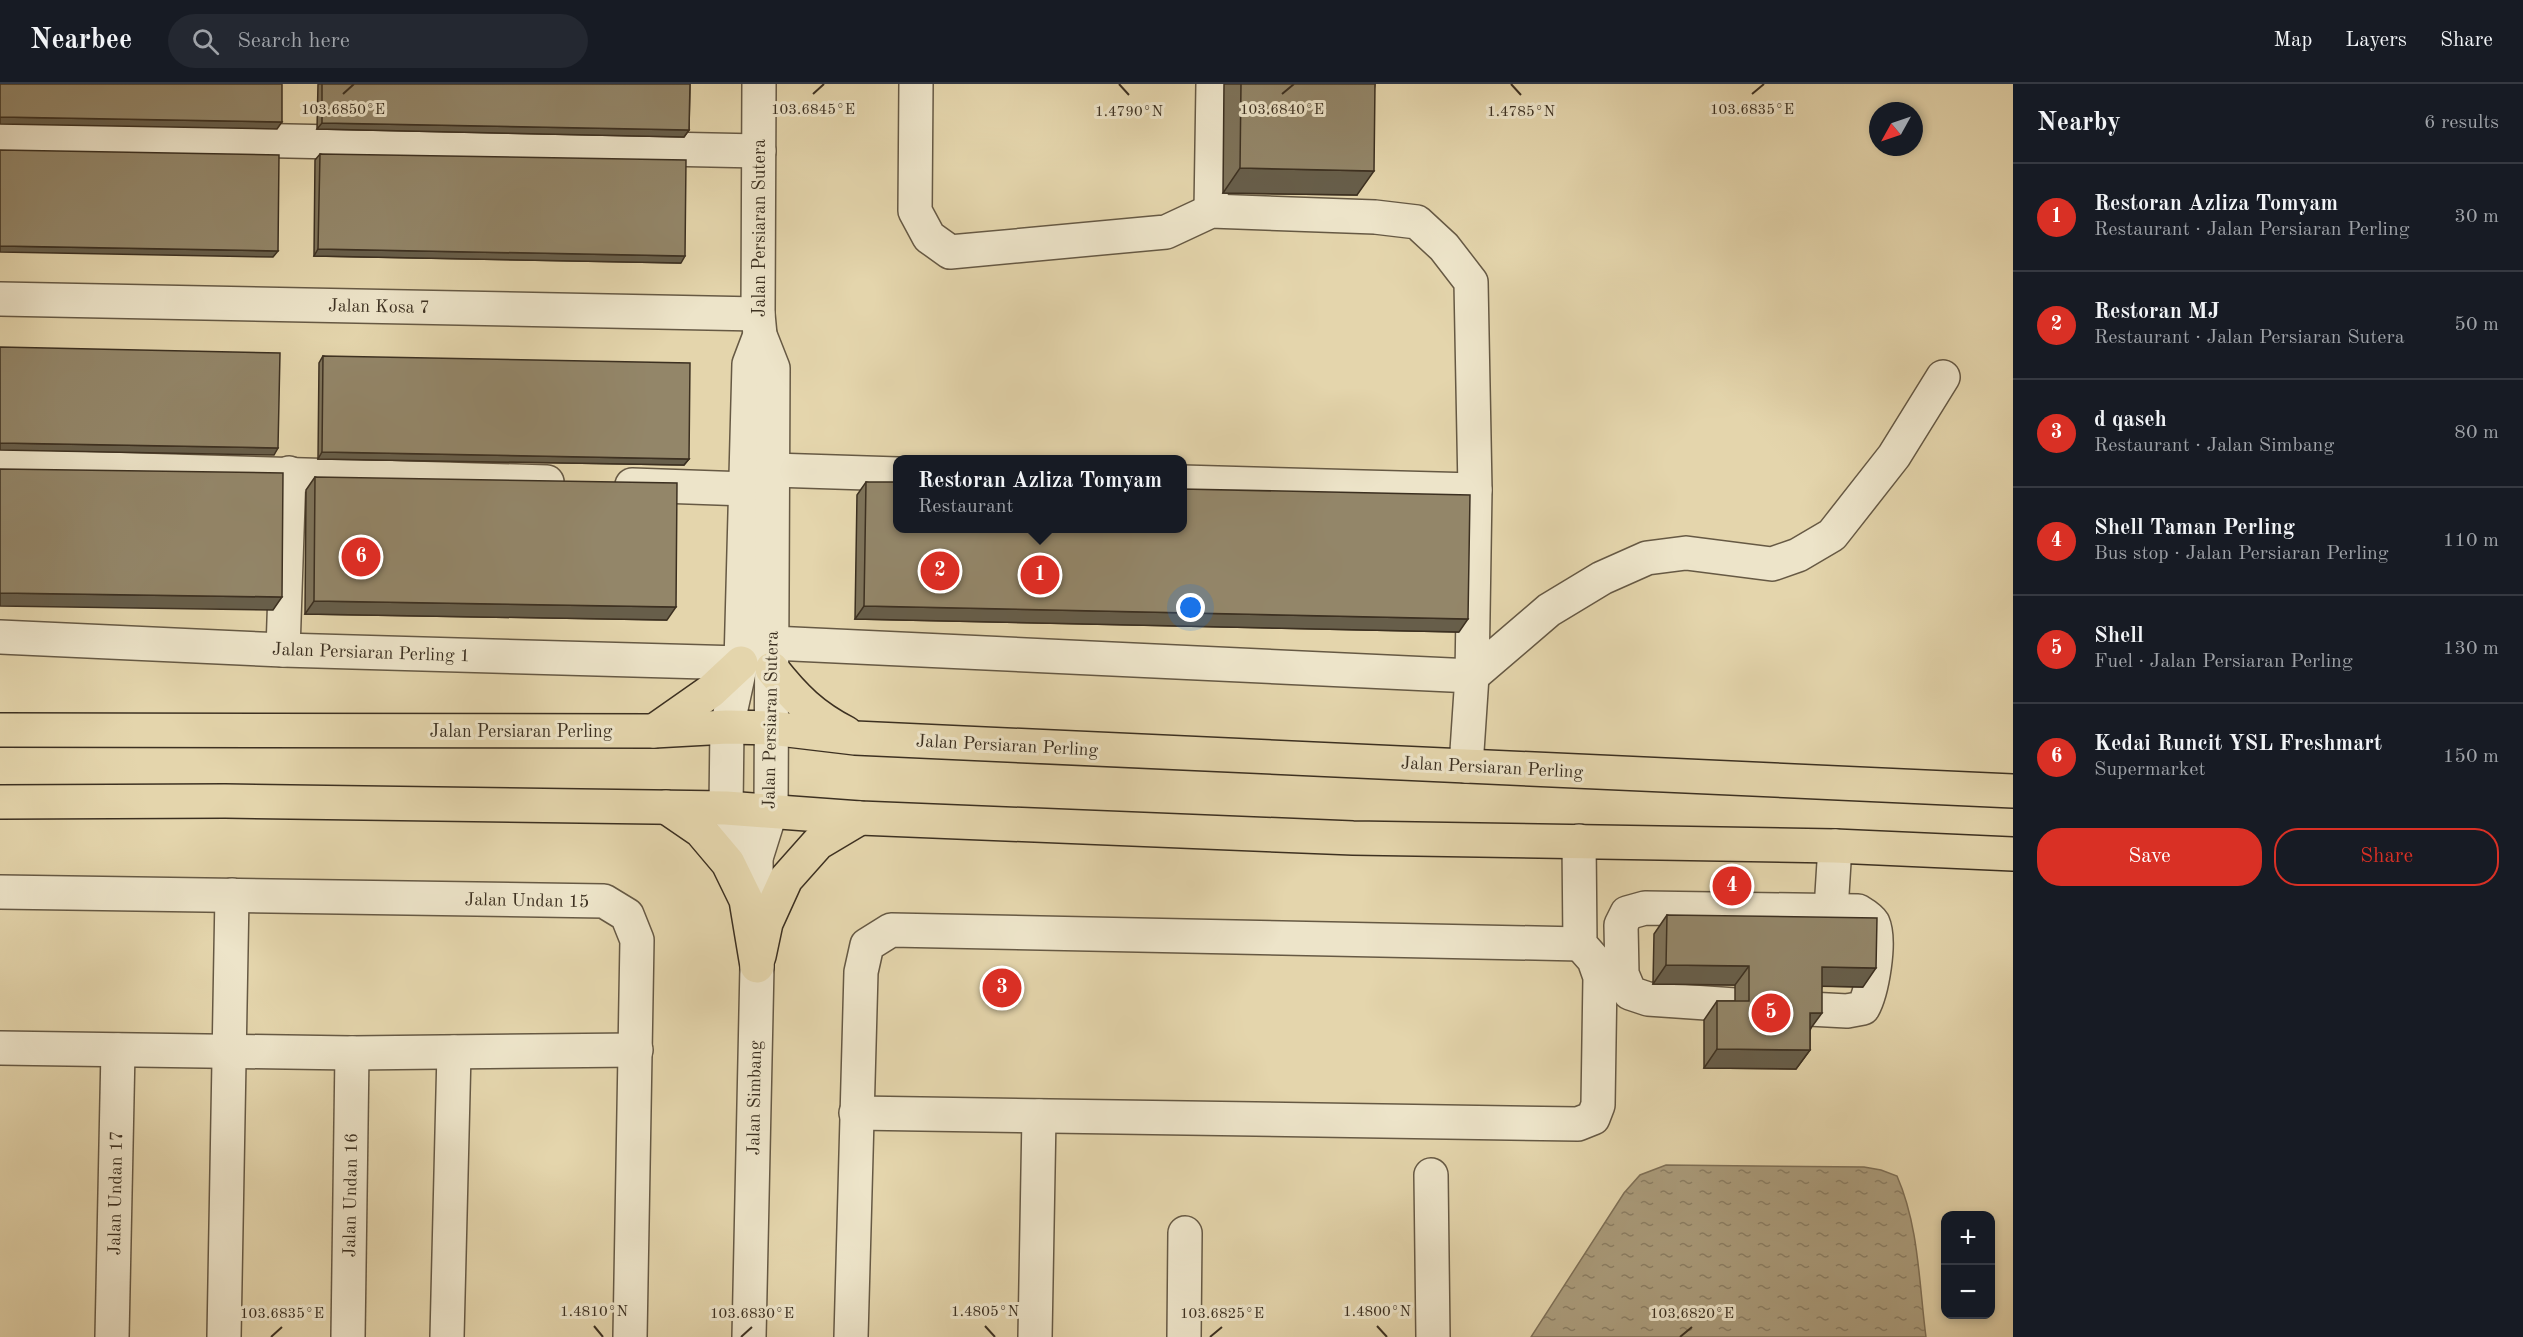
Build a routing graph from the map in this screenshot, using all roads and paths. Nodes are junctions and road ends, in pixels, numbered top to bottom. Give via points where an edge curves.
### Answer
1 (759, 84) edge
2 (916, 84) edge
3 (1213, 84) edge
4 (0, 135) edge
5 (759, 151) junction
6 (1211, 211) junction
7 (0, 299) edge
8 (759, 325) junction
9 (1943, 377) dead end
10 (0, 466) edge
11 (290, 473) junction
12 (893, 474) edge
13 (760, 479) junction
14 (571, 482) edge
15 (1187, 482) edge
16 (606, 484) edge
17 (1475, 490) junction
18 (0, 637) edge
19 (283, 650) junction
20 (762, 658) junction
21 (1472, 676) junction
22 (727, 727) junction
23 (771, 728) junction
24 (0, 730) edge
25 (654, 731) junction
26 (855, 738) junction
27 (1466, 766) junction
28 (2013, 791) edge
29 (0, 802) edge
30 (666, 807) junction
31 (726, 808) junction
32 (771, 810) junction
33 (860, 818) junction
34 (1579, 842) junction
35 (1835, 846) junction
36 (2013, 854) edge
37 (756, 858) junction
38 (0, 892) edge
39 (232, 896) junction
40 (1831, 910) junction
41 (1580, 944) junction
42 (757, 966) junction
43 (1736, 1005) edge
44 (1809, 1008) edge
45 (0, 1048) edge
46 (118, 1050) junction
47 (228, 1050) junction
48 (636, 1050) junction
49 (454, 1052) junction
50 (352, 1053) junction
51 (856, 1113) junction
52 (1039, 1116) junction
53 (1431, 1175) dead end
54 (1185, 1233) dead end
55 (112, 1337) edge
56 (224, 1337) edge
57 (348, 1337) edge
58 (447, 1337) edge
59 (630, 1337) edge
60 (749, 1337) edge
61 (851, 1337) edge
62 (1035, 1337) edge
63 (1184, 1337) edge
64 (1433, 1337) edge

1 - 5 street, Jalan Persiaran Sutera
2 - 6 street via 915,211 929,237 950,252 1166,232
3 - 6 street
4 - 5 street
5 - 8 street, Jalan Persiaran Sutera
6 - 17 street via 1417,222 1444,247 1471,282
7 - 8 street, Jalan Kosa 7
8 - 13 street, Jalan Persiaran Sutera via 749,364
9 - 21 street via 1894,456 1832,535 1798,555 1772,564 1686,553 1647,558 1602,578 1549,610
10 - 11 street
11 - 14 street
11 - 19 street
12 - 13 street
13 - 16 street
13 - 20 street, Jalan Persiaran Sutera
15 - 17 street
17 - 21 street
18 - 19 street, Jalan Persiaran Perling 1
19 - 20 street, Jalan Persiaran Perling 1
20 - 21 street, Jalan Persiaran Perling 1
20 - 22 street, Jalan Persiaran Sutera
20 - 23 street, Jalan Persiaran Sutera
20 - 25 main road
20 - 26 main road via 794,698 822,721
21 - 27 street
22 - 23 main road, Jalan Persiaran Perling
22 - 25 main road, Jalan Persiaran Perling
22 - 31 street, Jalan Persiaran Sutera
23 - 26 main road, Jalan Persiaran Perling
23 - 32 street, Jalan Persiaran Sutera
24 - 25 main road, Jalan Persiaran Perling
26 - 27 main road, Jalan Persiaran Perling
27 - 28 main road, Jalan Persiaran Perling
29 - 30 main road
30 - 31 main road
30 - 42 main road via 701,831 728,863 746,900
31 - 32 main road
31 - 37 street, Jalan Persiaran Sutera
32 - 33 main road
32 - 37 street, Jalan Persiaran Sutera
33 - 34 main road via 1353,838
33 - 42 main road via 819,843 786,879 766,923
34 - 35 main road
34 - 41 street
35 - 36 main road
35 - 40 street
37 - 42 street, Jalan Simbang
38 - 39 street, Jalan Undan 15
39 - 47 street
39 - 48 street, Jalan Undan 15 via 604,901 627,915 637,940
40 - 43 street via 1645,908 1627,913 1621,925 1622,974 1630,993 1648,999
40 - 44 street via 1858,911 1872,921 1876,936 1869,997 1863,1008 1847,1011
41 - 51 street via 891,930 867,945 861,972
41 - 52 street via 1594,960 1600,977 1598,1105 1593,1118 1578,1124
42 - 60 street, Jalan Simbang
45 - 46 street
46 - 47 street
46 - 55 street, Jalan Undan 17
47 - 50 street
47 - 56 street
48 - 49 street
48 - 59 street, Jalan Undan 15
49 - 50 street
49 - 58 street
50 - 57 street, Jalan Undan 16
51 - 52 street
51 - 61 street
52 - 62 street
53 - 64 street
54 - 63 street

